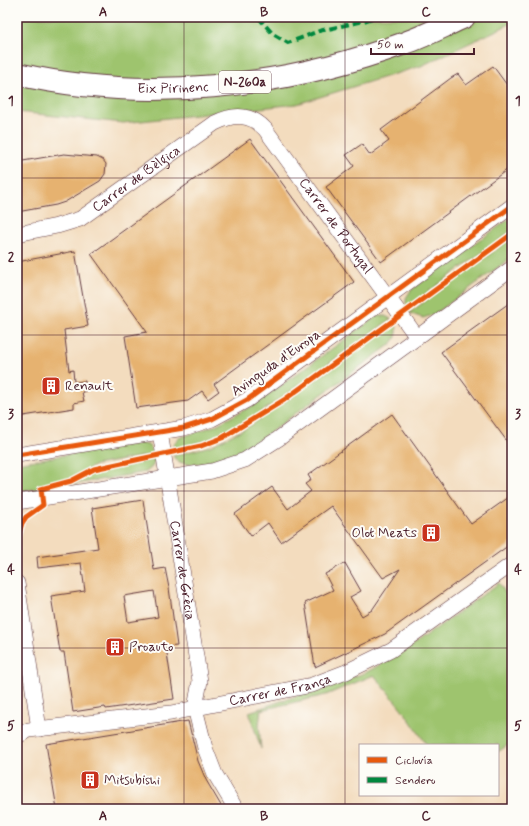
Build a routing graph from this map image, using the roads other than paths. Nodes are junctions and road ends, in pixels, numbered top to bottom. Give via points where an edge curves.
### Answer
1 (464, 17) edge
2 (17, 74) edge
3 (250, 118) joint
4 (512, 206) edge
5 (17, 234) edge
6 (512, 268) edge
7 (388, 297) junction
8 (417, 337) junction
9 (160, 432) junction
10 (17, 455) edge
11 (168, 478) junction
12 (17, 502) edge
13 (512, 564) edge
14 (17, 583) edge
15 (195, 708) junction
16 (39, 729) junction
17 (17, 736) edge
18 (236, 809) edge

1 - 2 main road, Eix Pirinenc / N-260a via 406,43 355,59 305,72 213,86 131,88 84,85
3 - 5 street, Carrer de Bèlgica via 232,116 215,123 80,219
3 - 7 street, Carrer de Portugal via 264,129
4 - 7 street, Avinguda d'Europa
6 - 8 street
7 - 8 street, Carrer de Portugal
7 - 9 street, Avinguda d'Europa via 247,400 200,424
8 - 11 street via 278,439 245,460 212,471
9 - 10 street, Avinguda d'Europa
9 - 11 street, Carrer de Grècia
11 - 12 street
11 - 15 street, Carrer de Grècia via 200,681
13 - 15 street, Carrer de França via 391,650 346,672 312,685
14 - 16 street
15 - 16 street, Carrer de França
15 - 18 street via 205,748 215,774
16 - 17 street, Carrer de França

